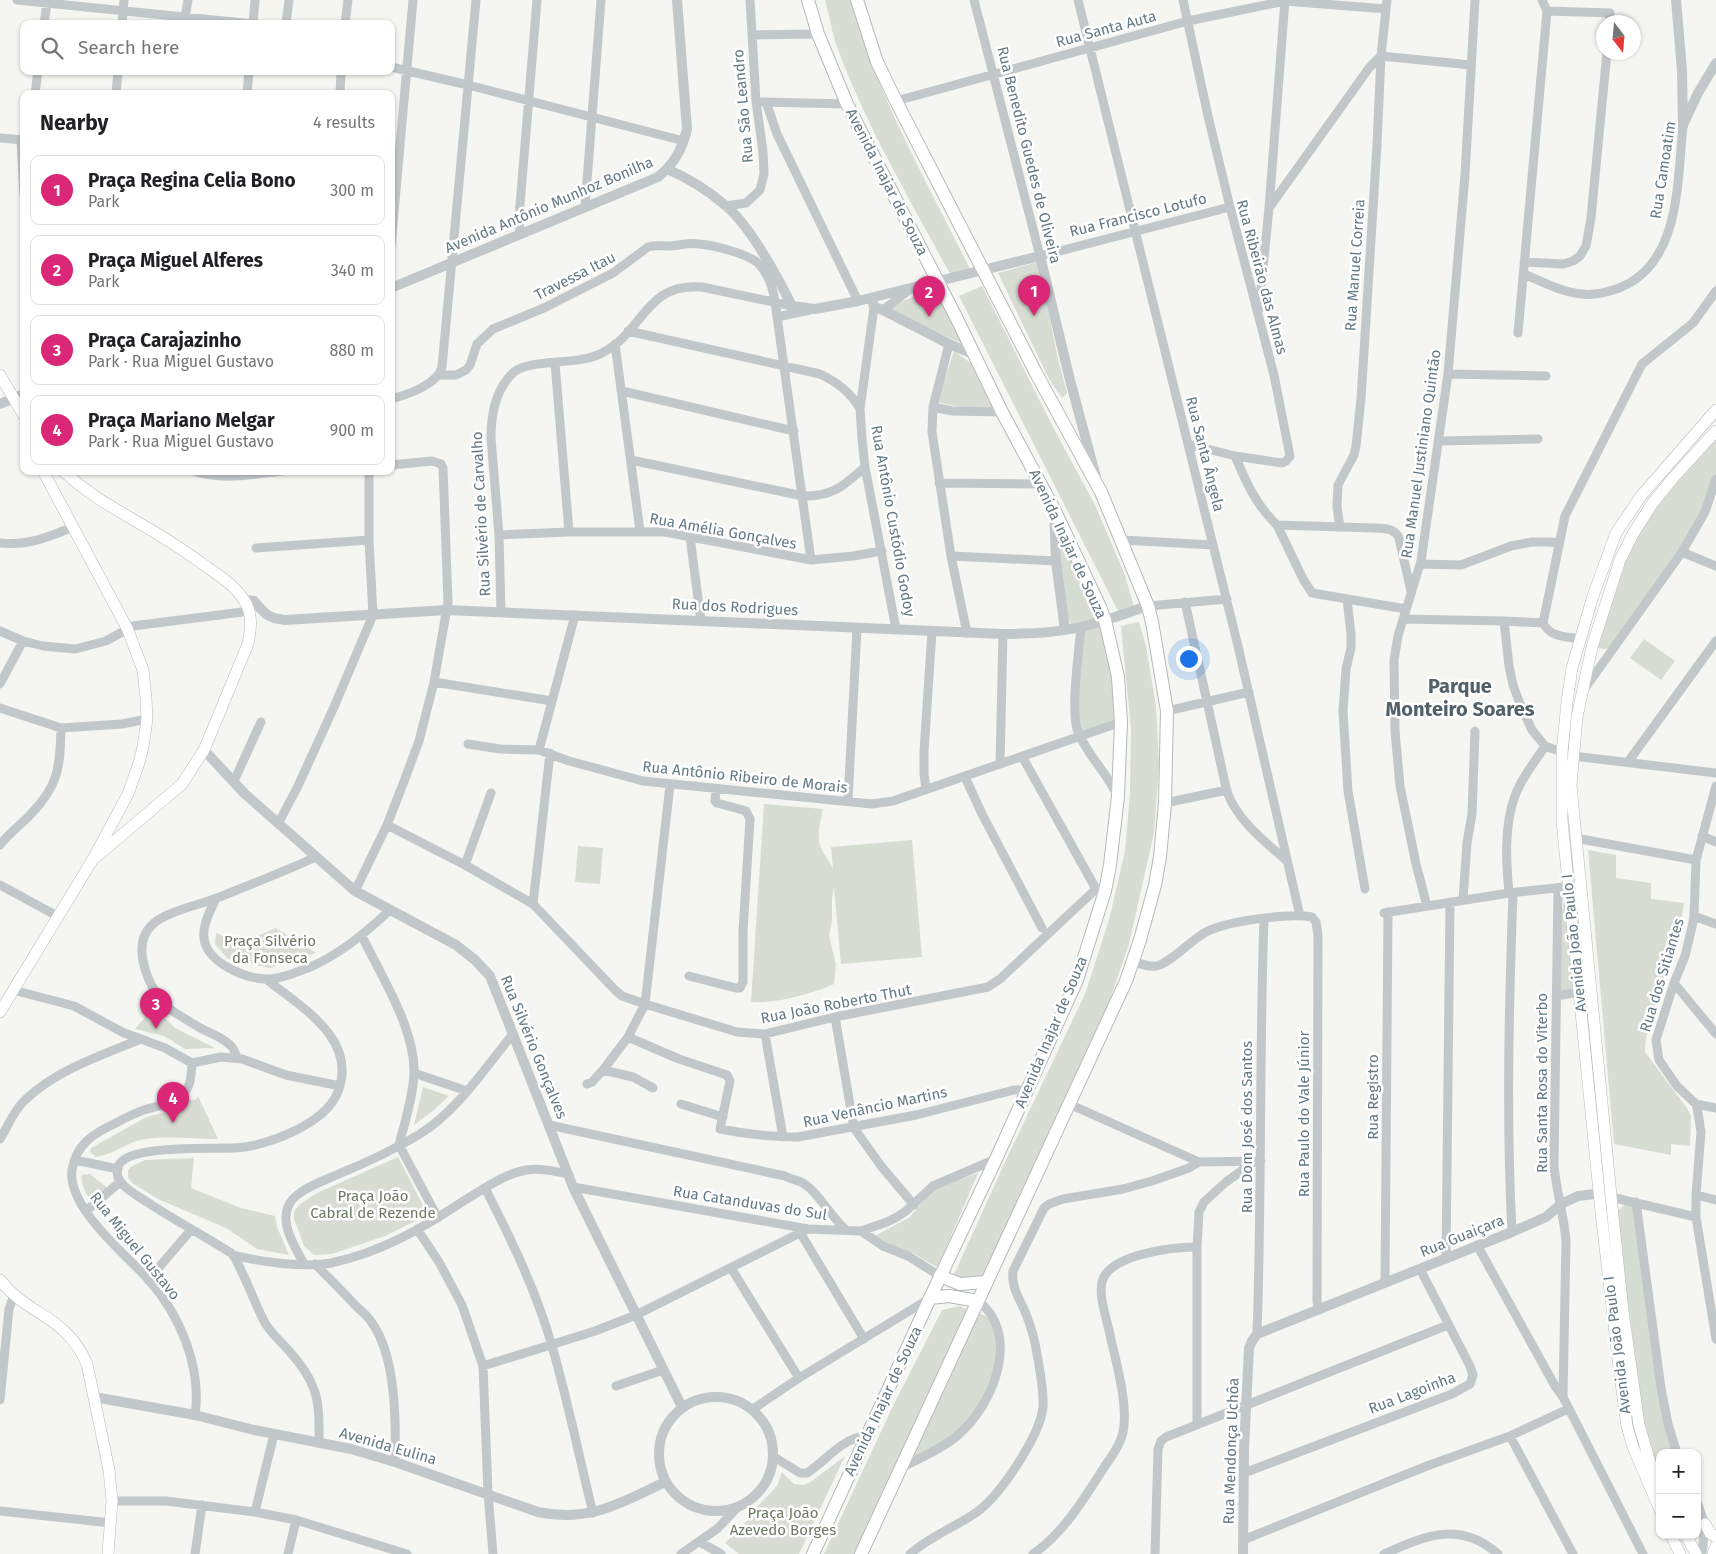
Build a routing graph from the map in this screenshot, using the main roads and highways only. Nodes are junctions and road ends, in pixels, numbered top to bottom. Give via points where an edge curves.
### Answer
1 (808, 0) edge
2 (857, 0) edge
3 (0, 375) edge
4 (14, 393) edge
5 (20, 407) edge
6 (1716, 410) edge
7 (1698, 430) junction
8 (1716, 431) edge
9 (46, 475) edge
10 (67, 475) edge
11 (73, 481) junction
12 (55, 495) junction
13 (114, 819) junction
14 (129, 829) junction
15 (93, 859) junction
16 (1564, 887) junction
17 (1584, 920) junction
18 (0, 1012) edge
19 (1605, 1196) junction
20 (940, 1276) junction
21 (0, 1280) edge
22 (986, 1282) junction
23 (930, 1298) junction
24 (978, 1301) junction
25 (1656, 1474) edge
26 (1656, 1501) edge
27 (1705, 1524) road end
28 (1716, 1536) edge
29 (1673, 1539) edge
30 (1688, 1539) edge
31 (1716, 1546) edge
32 (108, 1554) edge
33 (813, 1554) edge
34 (861, 1554) edge
35 (1680, 1554) edge
36 (1696, 1554) edge
37 (1713, 1554) edge

1 - 20 main road, Avenida Inajar de Souza via 818,34 847,104 1078,557 1105,620 1118,677 1118,796 1110,865 1077,980
2 - 22 main road via 877,62 896,101 1052,404 1101,492 1122,540 1148,606 1166,710 1165,803 1160,857 1140,940 1114,1010
3 - 4 main road
4 - 5 main road
6 - 7 main road, Avenida João Paulo I
7 - 8 main road
7 - 16 main road, Avenida João Paulo I via 1641,496 1616,534 1579,644 1569,685 1562,752
8 - 17 main road, Avenida João Paulo I via 1657,497 1633,534 1612,582 1589,661 1577,717 1572,786
9 - 12 main road
10 - 11 main road
11 - 12 main road via 65,479 58,482
11 - 14 main road via 196,559 236,589 250,611 248,644 204,750 182,784
12 - 13 main road via 127,628 143,670 147,719 143,747 128,794
13 - 14 main road via 119,827
13 - 15 main road
14 - 15 main road
15 - 18 main road
16 - 17 main road via 1574,890 1578,910
16 - 19 main road, Avenida João Paulo I
17 - 19 main road, Avenida João Paulo I
19 - 25 main road, Avenida João Paulo I via 1639,1425
19 - 26 main road, Avenida João Paulo I via 1627,1426
20 - 22 main road via 960,1284
20 - 23 main road, Avenida Inajar de Souza
21 - 32 main road via 14,1295 57,1323 73,1339 87,1364 109,1470 112,1501
22 - 24 main road
23 - 24 main road via 949,1296
23 - 33 main road, Avenida Inajar de Souza
24 - 34 main road
27 - 28 main road
29 - 35 main road
30 - 36 main road
31 - 37 main road

